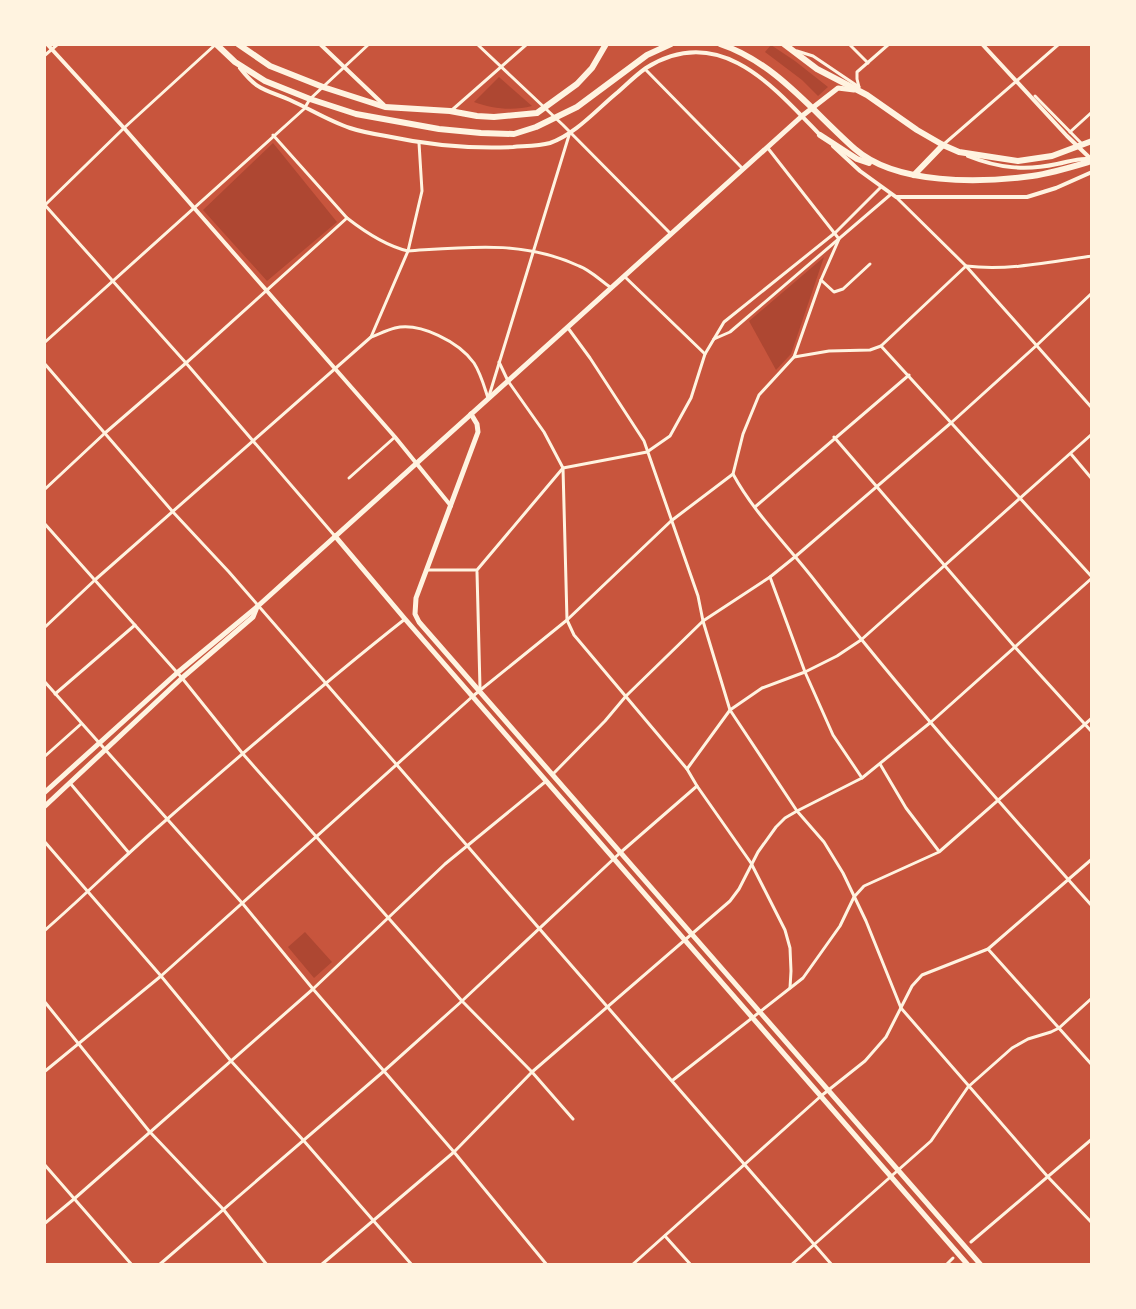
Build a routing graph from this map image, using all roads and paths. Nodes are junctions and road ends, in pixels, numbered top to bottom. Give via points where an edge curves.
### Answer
1 (47, 44) edge
2 (58, 44) edge
3 (216, 44) edge
4 (238, 44) edge
5 (320, 44) edge
6 (369, 44) edge
7 (477, 44) edge
8 (527, 44) edge
9 (606, 44) edge
10 (671, 44) edge
11 (720, 44) edge
12 (849, 44) edge
13 (889, 44) edge
14 (982, 44) edge
15 (1059, 44) edge
16 (786, 46) edge
17 (52, 49) junction
18 (44, 56) edge
19 (235, 62) junction
20 (868, 63) junction
21 (343, 68) junction
22 (501, 68) junction
23 (645, 69) junction
24 (1016, 82) junction
25 (323, 87) junction
26 (857, 88) junction
27 (1035, 96) dead end
28 (310, 99) junction
29 (385, 107) junction
30 (812, 107) junction
31 (304, 109) junction
32 (450, 111) junction
33 (1092, 112) edge
34 (802, 116) junction
35 (124, 128) junction
36 (570, 132) junction
37 (1068, 134) junction
38 (273, 135) junction
39 (820, 135) junction
40 (1092, 141) edge
41 (419, 143) junction
42 (943, 145) junction
43 (1083, 145) junction
44 (767, 147) junction
45 (959, 152) junction
46 (1092, 160) edge
47 (743, 169) junction
48 (890, 169) junction
49 (1092, 172) edge
50 (914, 175) junction
51 (881, 186) junction
52 (894, 195) junction
53 (44, 205) edge
54 (193, 208) junction
55 (347, 218) junction
56 (836, 232) junction
57 (671, 234) junction
58 (839, 239) junction
59 (534, 250) junction
60 (408, 251) junction
61 (1092, 256) edge
62 (870, 264) dead end
63 (966, 266) junction
64 (788, 272) junction
65 (624, 276) junction
66 (794, 279) junction
67 (821, 280) junction
68 (112, 282) junction
69 (611, 288) junction
70 (265, 291) junction
71 (1092, 293) edge
72 (567, 327) junction
73 (371, 337) junction
74 (714, 339) junction
75 (44, 343) edge
76 (1037, 345) junction
77 (881, 346) junction
78 (705, 354) junction
79 (794, 357) junction
80 (499, 362) junction
81 (44, 363) edge
82 (186, 363) junction
83 (334, 369) junction
84 (909, 375) junction
85 (508, 381) junction
86 (488, 398) junction
87 (1092, 408) edge
88 (471, 414) junction
89 (952, 422) junction
90 (105, 433) junction
91 (1092, 434) edge
92 (395, 437) junction
93 (834, 437) junction
94 (253, 442) junction
95 (647, 452) junction
96 (1070, 453) junction
97 (416, 463) junction
98 (563, 468) junction
99 (733, 474) junction
100 (349, 478) dead end
101 (1092, 479) edge
102 (877, 485) junction
103 (44, 490) edge
104 (1019, 499) junction
105 (451, 506) junction
106 (755, 507) junction
107 (173, 512) junction
108 (671, 521) junction
109 (44, 523) edge
110 (335, 536) junction
111 (796, 556) junction
112 (945, 566) junction
113 (426, 570) junction
114 (477, 570) junction
115 (770, 577) junction
116 (1092, 577) edge
117 (96, 579) junction
118 (258, 606) junction
119 (415, 606) junction
120 (399, 611) junction
121 (405, 619) junction
122 (567, 620) junction
123 (703, 621) junction
124 (135, 625) junction
125 (422, 626) junction
126 (44, 628) edge
127 (861, 640) junction
128 (1014, 646) junction
129 (805, 672) junction
130 (180, 676) junction
131 (44, 681) edge
132 (324, 683) junction
133 (480, 692) junction
134 (55, 694) junction
135 (473, 696) junction
136 (626, 696) junction
137 (730, 710) junction
138 (1092, 718) edge
139 (931, 722) junction
140 (81, 724) junction
141 (1085, 724) junction
142 (1092, 732) edge
143 (98, 743) junction
144 (105, 750) junction
145 (243, 754) junction
146 (44, 757) edge
147 (880, 764) junction
148 (396, 765) junction
149 (687, 769) junction
150 (552, 775) junction
151 (862, 778) junction
152 (546, 781) junction
153 (70, 783) junction
154 (697, 786) junction
155 (44, 793) edge
156 (999, 800) junction
157 (44, 807) edge
158 (797, 811) junction
159 (167, 820) junction
160 (317, 836) junction
161 (44, 841) edge
162 (467, 846) junction
163 (621, 852) junction
164 (939, 852) junction
165 (129, 853) junction
166 (614, 859) junction
167 (1092, 859) edge
168 (751, 863) junction
169 (1069, 880) junction
170 (89, 892) junction
171 (854, 897) junction
172 (243, 904) junction
173 (1092, 906) edge
174 (389, 918) junction
175 (539, 928) junction
176 (44, 931) edge
177 (691, 934) junction
178 (685, 939) junction
179 (988, 949) junction
180 (161, 976) junction
181 (790, 988) junction
182 (313, 989) junction
183 (1092, 998) edge
184 (44, 1001) edge
185 (462, 1001) junction
186 (607, 1008) junction
187 (901, 1008) junction
188 (760, 1011) junction
189 (752, 1016) junction
190 (1059, 1028) junction
191 (78, 1044) junction
192 (231, 1061) junction
193 (1092, 1065) edge
194 (384, 1071) junction
195 (44, 1072) edge
196 (532, 1072) junction
197 (673, 1080) junction
198 (968, 1087) junction
199 (829, 1090) junction
200 (821, 1096) junction
201 (573, 1119) dead end
202 (149, 1131) junction
203 (1092, 1139) edge
204 (304, 1141) junction
205 (454, 1152) junction
206 (44, 1164) edge
207 (744, 1164) junction
208 (898, 1169) junction
209 (891, 1176) junction
210 (1048, 1177) junction
211 (74, 1199) junction
212 (223, 1209) junction
213 (373, 1221) junction
214 (1092, 1223) edge
215 (44, 1224) edge
216 (665, 1236) junction
217 (971, 1242) dead end
218 (813, 1244) junction
219 (953, 1258) dead end
220 (132, 1265) edge
221 (159, 1265) edge
222 (267, 1265) edge
223 (321, 1265) edge
224 (412, 1265) edge
225 (547, 1265) edge
226 (632, 1265) edge
227 (691, 1265) edge
228 (791, 1265) edge
229 (832, 1265) edge
230 (946, 1265) edge
231 (968, 1265) edge
232 (981, 1265) edge

1 - 17 street
2 - 17 street
3 - 19 main road
3 - 35 street
4 - 25 main road via 270,66
5 - 21 street
6 - 21 street
7 - 22 street
8 - 22 street
9 - 32 main road via 577,84 537,113 494,117
10 - 28 main road via 647,55 577,107 514,134 409,125
11 - 30 main road via 760,63
12 - 20 street
13 - 20 street
14 - 24 street
15 - 24 street
16 - 26 main road via 817,69
17 - 18 street
17 - 35 street
19 - 28 main road
19 - 31 street via 254,85
20 - 26 street via 857,72
21 - 25 street
21 - 29 street
22 - 32 street
22 - 36 street
23 - 34 street via 681,53 722,56 749,68
23 - 36 street
23 - 47 street
24 - 37 street
24 - 42 street
25 - 28 street
25 - 29 main road
26 - 30 main road via 838,88
26 - 42 main road
27 - 37 street
28 - 31 street
29 - 32 main road
30 - 34 main road
30 - 48 main road via 856,150
31 - 38 street
31 - 41 street via 354,130
33 - 37 street
34 - 39 street
34 - 44 main road
35 - 53 street
35 - 54 street
36 - 41 street via 529,146
36 - 57 street
36 - 59 street
37 - 43 street
37 - 46 street
38 - 54 street
38 - 55 street
39 - 48 main road via 857,159
39 - 51 street
40 - 43 main road
41 - 60 street via 422,191
42 - 45 main road
42 - 50 main road
43 - 45 main road via 1018,161
44 - 47 main road
44 - 56 street
45 - 46 street via 1011,168
46 - 50 main road via 1011,178
47 - 57 main road
48 - 50 main road
49 - 52 street via 1027,197
51 - 52 street
51 - 56 street
52 - 58 street
52 - 63 street
53 - 68 street
54 - 68 street
54 - 70 street
55 - 60 street
55 - 70 street
56 - 58 street
56 - 64 street
57 - 65 main road
58 - 66 street
58 - 67 street
59 - 60 street via 489,246
59 - 69 street via 581,266
59 - 80 street
60 - 73 street
61 - 63 street via 1036,265
62 - 67 street via 834,292
63 - 76 street
63 - 77 street
64 - 66 street
64 - 74 street via 724,322
65 - 69 main road
65 - 78 street
66 - 74 street
67 - 79 street
68 - 75 street
68 - 82 street
69 - 72 main road
70 - 82 street
70 - 83 street
71 - 76 street
72 - 85 main road
72 - 95 street
73 - 83 street
73 - 86 street via 398,327 429,331 476,365
74 - 78 street
76 - 87 street
76 - 89 street
77 - 79 street
77 - 84 street
78 - 95 street via 691,398 670,436
79 - 99 street via 759,395
80 - 85 street
80 - 86 street
81 - 90 street
82 - 90 street
82 - 94 street
83 - 92 street
83 - 94 street
84 - 89 street
84 - 93 street
85 - 86 main road
85 - 98 street
86 - 88 main road
88 - 97 main road
88 - 105 main road via 478,432
89 - 102 street
89 - 104 street
90 - 103 street
90 - 107 street
91 - 96 street
92 - 97 street
92 - 100 street
93 - 102 street
93 - 106 street
94 - 107 street
94 - 110 street
95 - 98 street
95 - 108 street
96 - 101 street
96 - 104 street
97 - 105 street
97 - 110 main road
98 - 114 street
98 - 122 street
99 - 106 street
99 - 108 street
102 - 111 street
102 - 112 street
104 - 112 street
104 - 116 street
105 - 113 main road
106 - 111 street
107 - 117 street
107 - 118 street
108 - 122 street
108 - 123 street
109 - 117 street
110 - 118 main road
110 - 120 main road
111 - 115 street
111 - 127 street
112 - 127 street
112 - 128 street
113 - 114 street
113 - 119 main road
114 - 133 street
115 - 123 street
115 - 129 street
116 - 128 street
117 - 124 street
117 - 126 street
118 - 130 main road
118 - 132 street
119 - 120 main road
119 - 125 main road
120 - 121 main road
121 - 125 main road
121 - 132 street
121 - 135 main road
122 - 133 street
122 - 136 street
123 - 136 street
123 - 137 street
124 - 130 street
124 - 134 street
125 - 133 main road
127 - 129 street
127 - 139 street
128 - 139 street
128 - 141 street
129 - 137 street via 762,688
129 - 151 street via 833,735
130 - 143 main road
130 - 144 main road
130 - 145 street
131 - 134 street
132 - 145 street
132 - 148 street
133 - 135 street
133 - 150 main road
134 - 140 street
135 - 148 street
135 - 152 main road
136 - 149 street
136 - 150 street
137 - 149 street
137 - 158 street
138 - 141 street
139 - 147 street
139 - 156 street
140 - 143 street
140 - 146 street
141 - 142 street
141 - 156 street
143 - 144 street
143 - 155 main road
144 - 153 main road
144 - 159 street
145 - 159 street
145 - 160 street
147 - 151 street
147 - 164 street
148 - 160 street
148 - 162 street
149 - 154 street
150 - 152 street
150 - 163 main road
151 - 158 street
152 - 162 street
152 - 166 main road
153 - 157 main road
153 - 165 street
154 - 163 street
154 - 168 street
156 - 164 street
156 - 169 street
158 - 168 street via 776,827
158 - 171 street via 824,842
159 - 165 street
159 - 172 street
160 - 172 street
160 - 174 street
161 - 170 street
162 - 174 street
162 - 175 street
163 - 166 street
163 - 177 main road
164 - 171 street via 864,886
165 - 170 street
166 - 175 street
166 - 178 main road
167 - 169 street
168 - 177 street via 735,896
168 - 181 street via 785,930
169 - 173 street
169 - 179 street
170 - 176 street
170 - 180 street
171 - 181 street via 820,956
171 - 187 street
172 - 180 street
172 - 182 street
174 - 182 street
174 - 185 street
175 - 185 street
175 - 186 street
177 - 178 street
177 - 188 main road
178 - 186 street
178 - 189 main road
179 - 187 street via 922,975
179 - 190 street
180 - 191 street
180 - 192 street
181 - 188 street
182 - 192 street
182 - 194 street
183 - 190 street
184 - 191 street
185 - 194 street
185 - 196 street
186 - 196 street
186 - 197 street
187 - 198 street
187 - 199 street via 865,1061
188 - 189 street
188 - 199 main road
189 - 197 street
189 - 200 main road
190 - 193 street
190 - 198 street via 1012,1048
191 - 195 street
191 - 202 street
192 - 202 street
192 - 204 street
194 - 204 street
194 - 205 street
196 - 201 street
196 - 205 street
197 - 207 street
198 - 208 street via 938,1133
198 - 210 street
199 - 200 street
199 - 208 main road
200 - 207 street
200 - 209 main road
202 - 211 street
202 - 212 street
203 - 210 street
204 - 212 street
204 - 213 street
205 - 213 street
205 - 225 street
206 - 211 street
207 - 216 street
207 - 218 street
208 - 209 street
208 - 232 main road
209 - 218 street
209 - 231 main road
210 - 214 street
210 - 217 street
211 - 215 street
211 - 220 street
212 - 221 street
212 - 222 street
213 - 223 street
213 - 224 street
216 - 226 street
216 - 227 street
218 - 228 street
218 - 229 street
219 - 230 street

